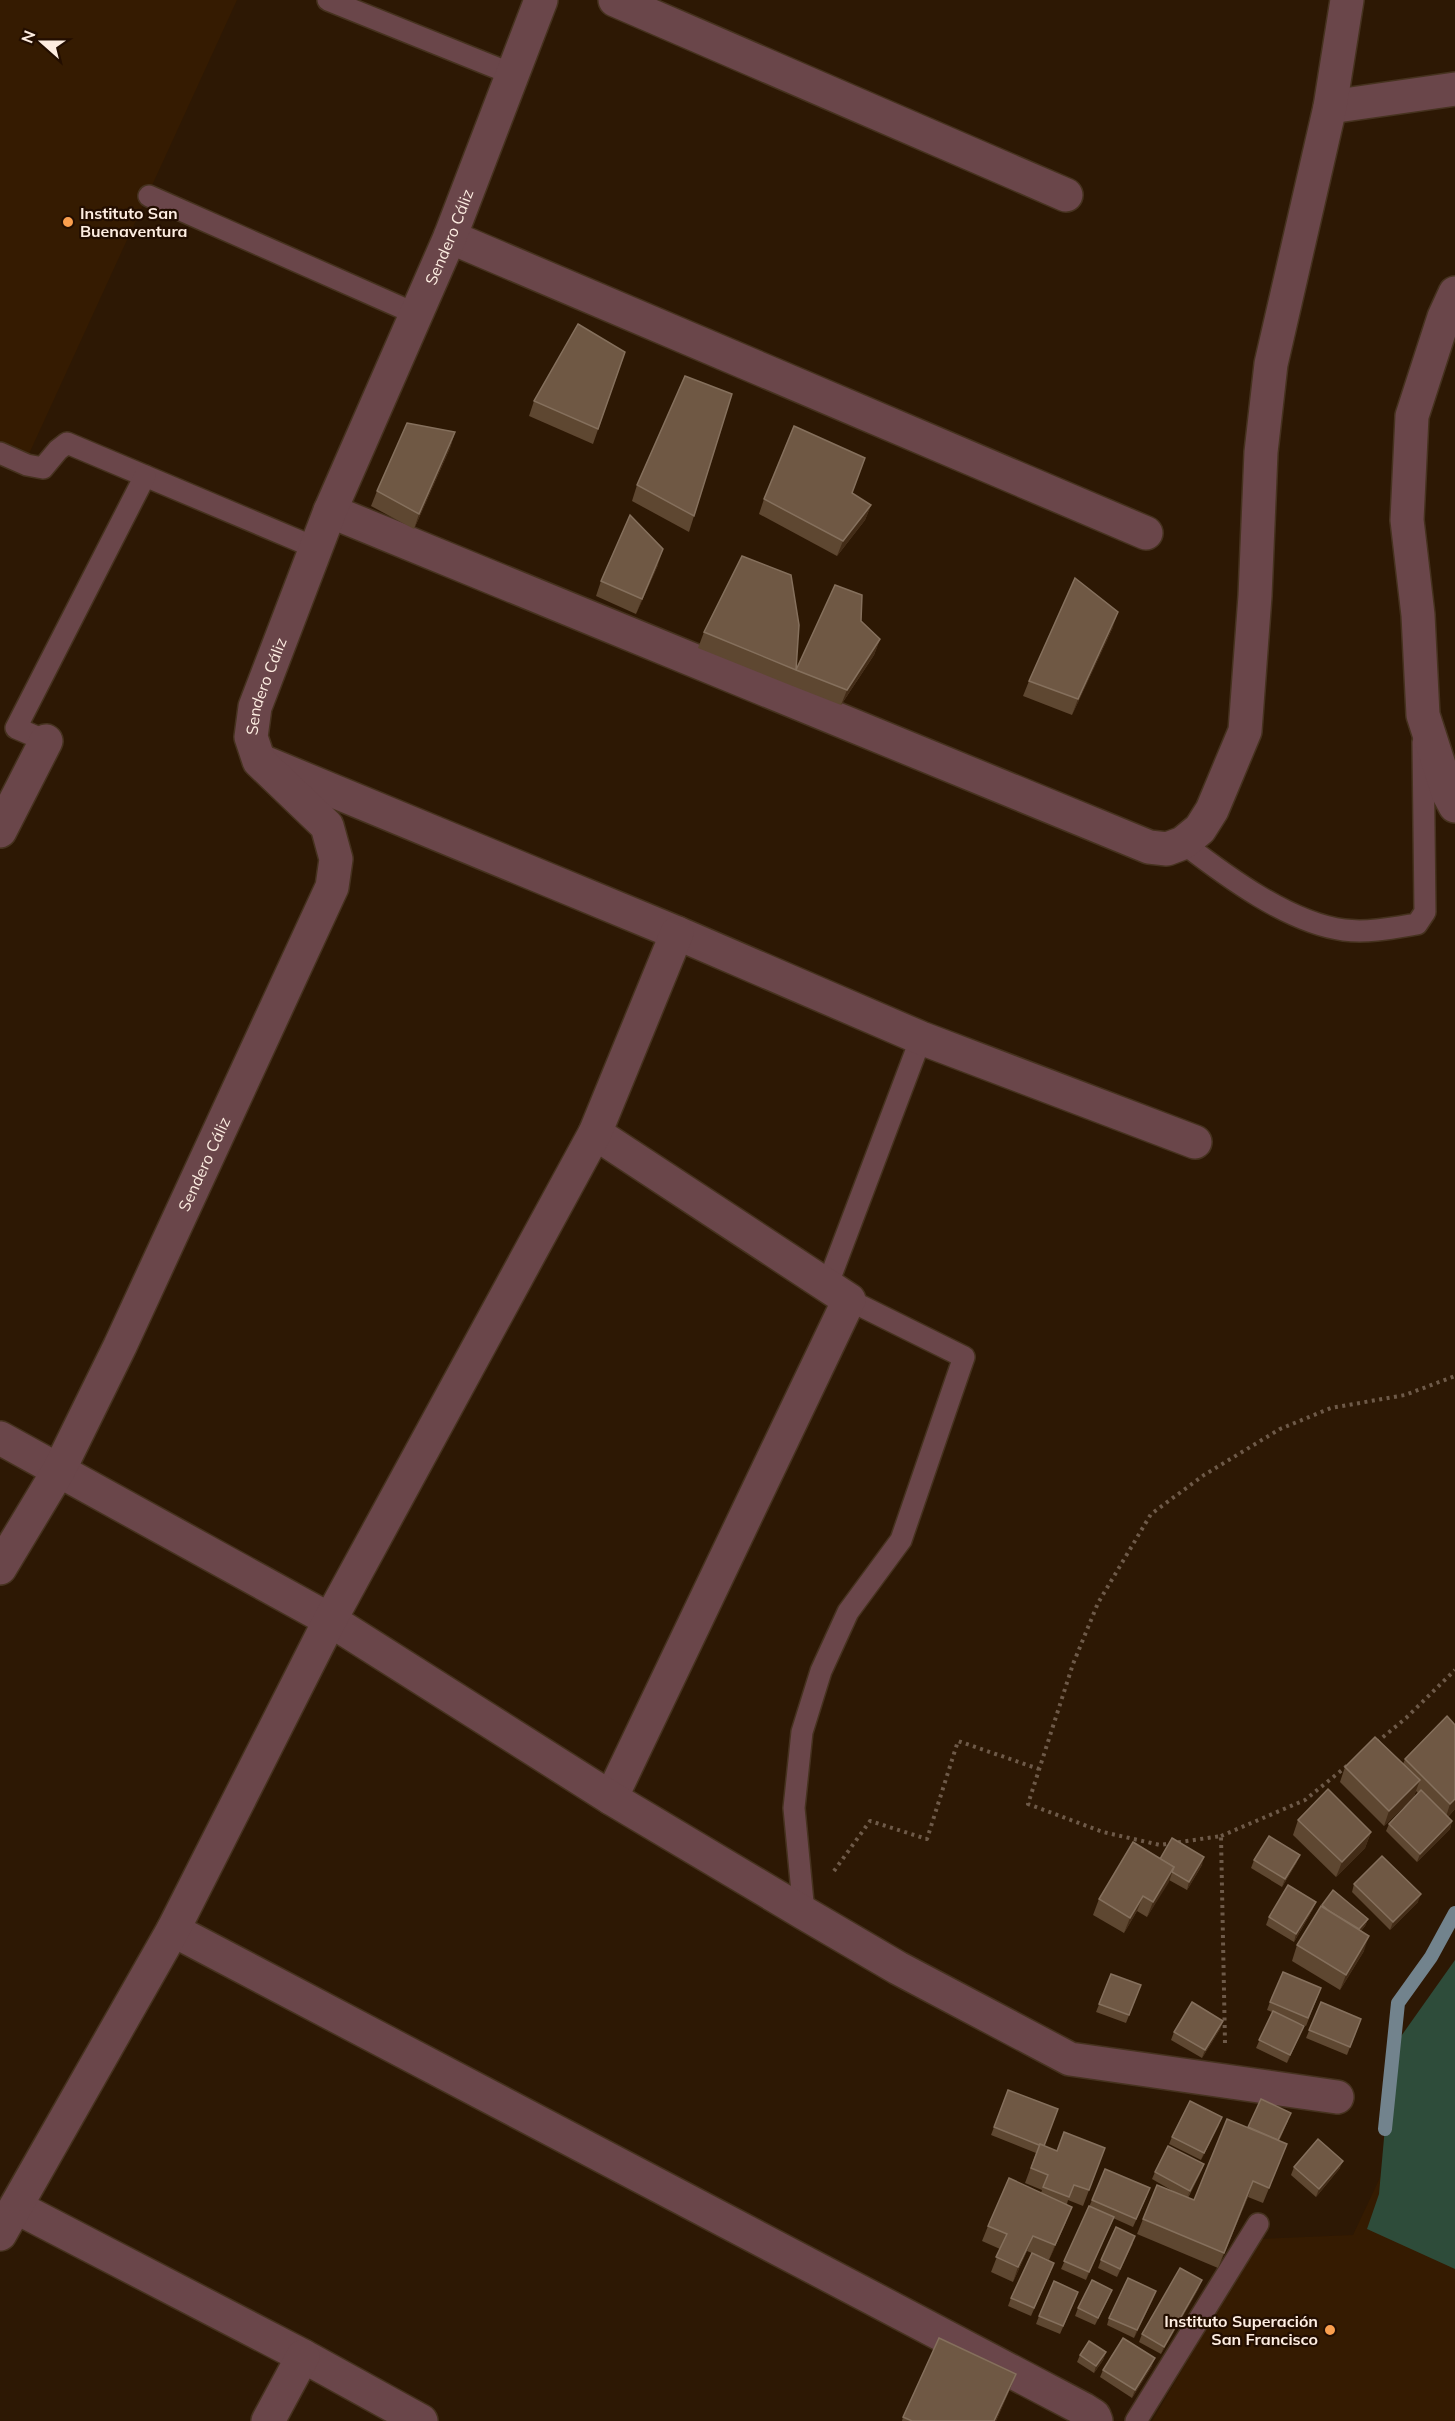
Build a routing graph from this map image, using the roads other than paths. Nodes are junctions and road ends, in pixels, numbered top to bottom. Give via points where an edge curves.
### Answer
1 (328, 0) edge
2 (541, 0) edge
3 (615, 0) edge
4 (1347, 0) edge
5 (512, 74) junction
6 (1455, 89) edge
7 (1330, 107) junction
8 (1066, 195) dead end
9 (149, 196) dead end
10 (450, 237) junction
11 (1455, 293) edge
12 (416, 314) junction
13 (0, 453) edge
14 (145, 476) junction
15 (330, 511) junction
16 (1146, 534) dead end
17 (316, 548) junction
18 (1423, 715) junction
19 (46, 741) joint
20 (259, 761) junction
21 (1455, 806) edge
22 (0, 831) edge
23 (1183, 843) junction
24 (677, 933) junction
25 (921, 1038) junction
26 (595, 1133) junction
27 (1195, 1142) dead end
28 (838, 1293) junction
29 (0, 1438) edge
30 (59, 1470) junction
31 (0, 1568) edge
32 (330, 1620) junction
33 (610, 1798) junction
34 (804, 1913) junction
35 (173, 1930) junction
36 (1337, 2097) dead end
37 (8, 2220) edge
38 (1258, 2224) dead end
39 (303, 2356) junction
40 (268, 2421) edge
41 (421, 2421) edge
42 (1096, 2421) edge
43 (1136, 2421) edge

1 - 5 lane
2 - 5 street, Sendero Cáliz
3 - 8 street
4 - 7 street
5 - 10 street, Sendero Cáliz
6 - 7 street
7 - 23 street via 1270,364 1245,731 1212,810 1200,829
9 - 12 lane
10 - 12 street, Sendero Cáliz
10 - 16 street
11 - 18 street via 1412,416 1407,520 1418,615
12 - 15 street, Sendero Cáliz
13 - 14 lane via 43,468 67,443
14 - 17 lane
14 - 19 lane via 16,728
15 - 17 street, Sendero Cáliz
15 - 23 street via 1149,847 1167,849
17 - 20 street, Sendero Cáliz via 255,707 251,737
18 - 21 street
18 - 23 lane via 1425,912 1417,924 1385,930 1343,930 1301,918 1247,890
19 - 22 street
20 - 24 street
20 - 30 street, Sendero Cáliz via 327,826 336,859 332,887
24 - 25 street
24 - 26 street
25 - 27 street
25 - 28 lane
26 - 28 street
26 - 32 street
28 - 33 street
28 - 34 lane via 964,1356 901,1540 848,1612 821,1671 802,1732 794,1808
29 - 30 street
30 - 31 street, Sendero Cáliz
30 - 32 street
32 - 33 street
32 - 35 street
33 - 34 street
34 - 36 street via 1070,2059
35 - 37 street
35 - 42 street via 1083,2409
37 - 39 street
38 - 43 lane
39 - 40 street
39 - 41 street

